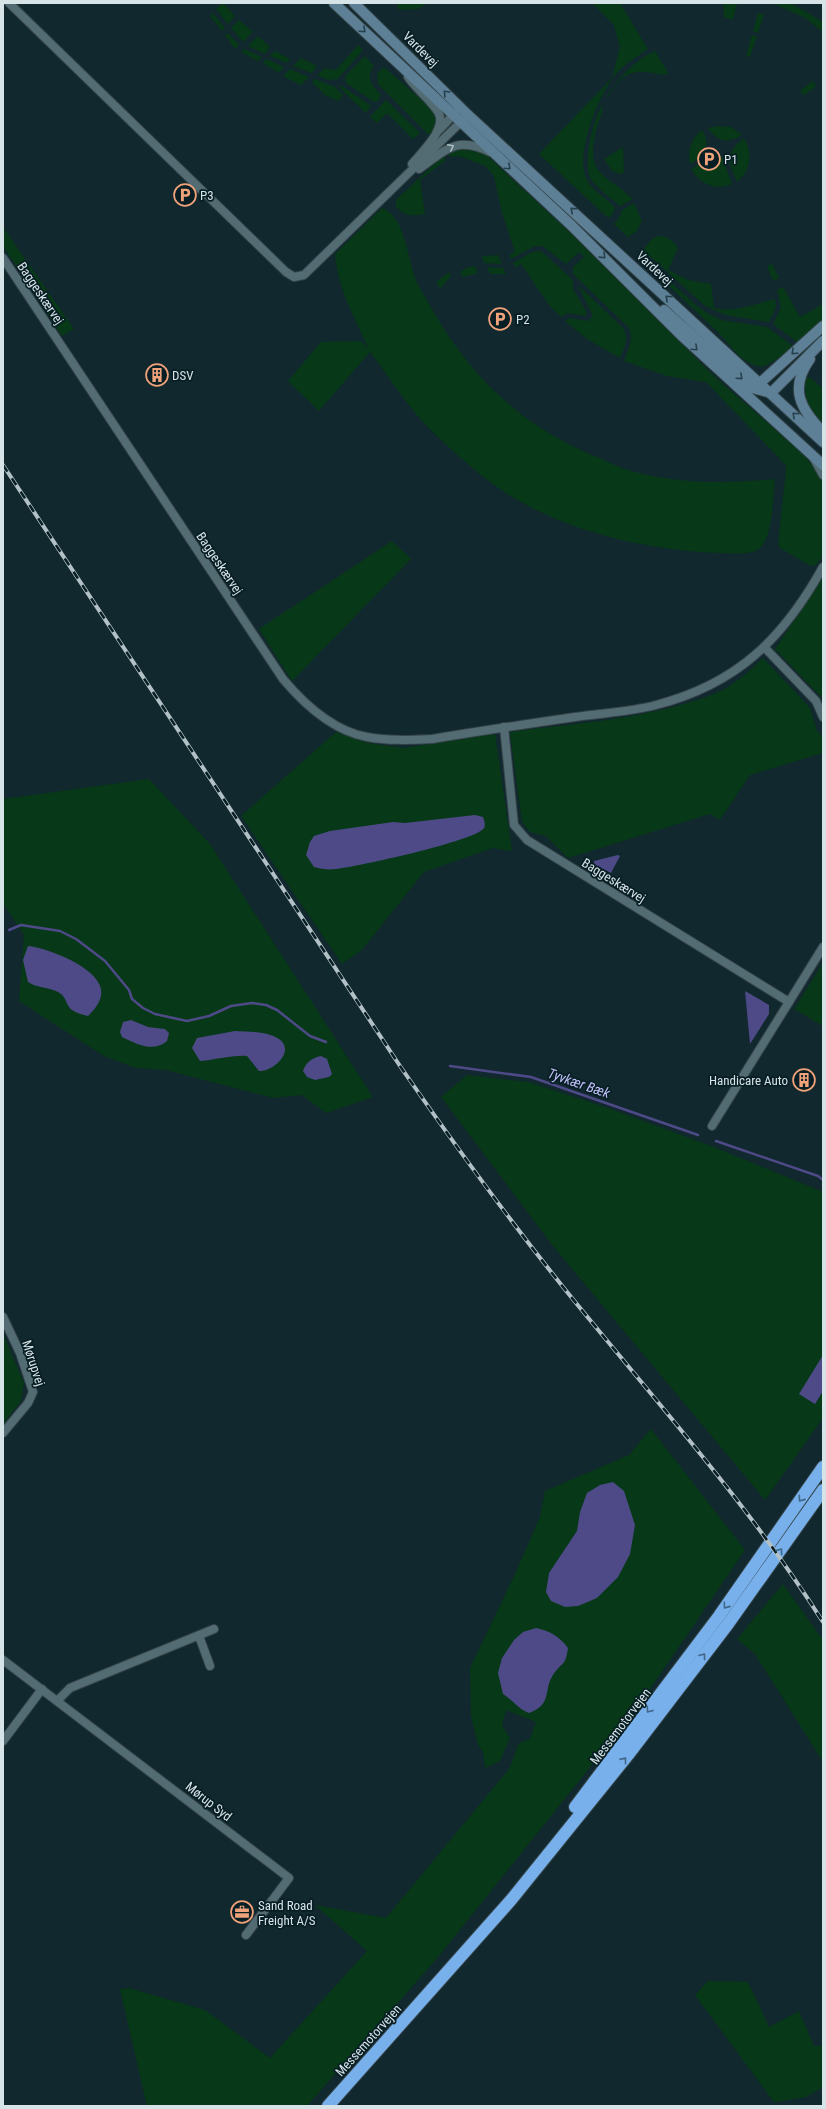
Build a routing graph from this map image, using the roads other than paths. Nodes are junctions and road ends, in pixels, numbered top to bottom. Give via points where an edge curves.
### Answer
1 (9, 3) edge
2 (334, 3) edge
3 (354, 3) edge
4 (397, 63) junction
5 (461, 115) junction
6 (437, 132) junction
7 (495, 154) junction
8 (396, 185) junction
9 (3, 258) edge
10 (625, 279) junction
11 (823, 326) edge
12 (822, 342) edge
13 (759, 386) junction
14 (771, 393) junction
15 (755, 404) junction
16 (823, 432) edge
17 (823, 442) edge
18 (811, 454) junction
19 (823, 465) edge
20 (823, 476) edge
21 (823, 567) edge
22 (765, 648) junction
23 (823, 717) edge
24 (504, 727) junction
25 (823, 947) edge
26 (789, 1002) junction
27 (712, 1126) dead end
28 (3, 1317) edge
29 (3, 1433) edge
30 (823, 1467) edge
31 (823, 1490) edge
32 (214, 1629) dead end
33 (199, 1636) junction
34 (3, 1660) edge
35 (210, 1666) dead end
36 (42, 1689) junction
37 (58, 1701) junction
38 (3, 1741) edge
39 (246, 1935) dead end
40 (428, 1993) junction
41 (328, 2106) edge

1 - 8 street, Vardevej via 294,277 301,277
2 -> 4 street, Vardevej
5 -> 3 street, Vardevej
4 - 5 street, Vardevej
4 - 6 street, Vardevej via 438,111 441,120
5 - 6 street
5 - 7 street, Vardevej
5 - 8 street, Vardevej
13 -> 5 street, Vardevej
6 - 8 street, Vardevej
8 -> 7 street, Vardevej via 446,148 458,144 471,144
7 -> 10 street, Vardevej
9 - 24 street, Baggeskærvej via 283,679 301,701 334,725 366,737 432,739
10 -> 13 street via 674,318 752,388
10 -> 15 street, Vardevej
11 -> 13 street
12 - 14 street
12 - 16 street via 806,365 798,391 809,418
13 - 14 street, Vardevej
13 - 15 street
17 -> 14 street, Vardevej
15 - 18 street, Vardevej
18 - 19 street, Vardevej
18 - 20 street
21 - 22 street, Baggeskærvej via 805,600
22 - 23 street via 816,701
22 - 24 street, Baggeskærvej via 732,674 691,694 655,706
24 - 26 street, Baggeskærvej via 514,825 527,840
25 - 26 street
26 - 27 street
28 - 29 street, Mørupvej via 20,1354 33,1392 28,1403
30 -> 40 highway, Messemotorvejen via 624,1746
40 -> 31 highway, Messemotorvejen via 511,1900 628,1755 728,1624
32 - 33 street
33 - 35 street
33 - 37 street via 70,1688
34 - 36 street, Mørup Syd
36 - 37 street, Mørup Syd
36 - 38 street
37 - 39 street, Mørup Syd via 289,1878
40 - 41 highway, Messemotorvejen

